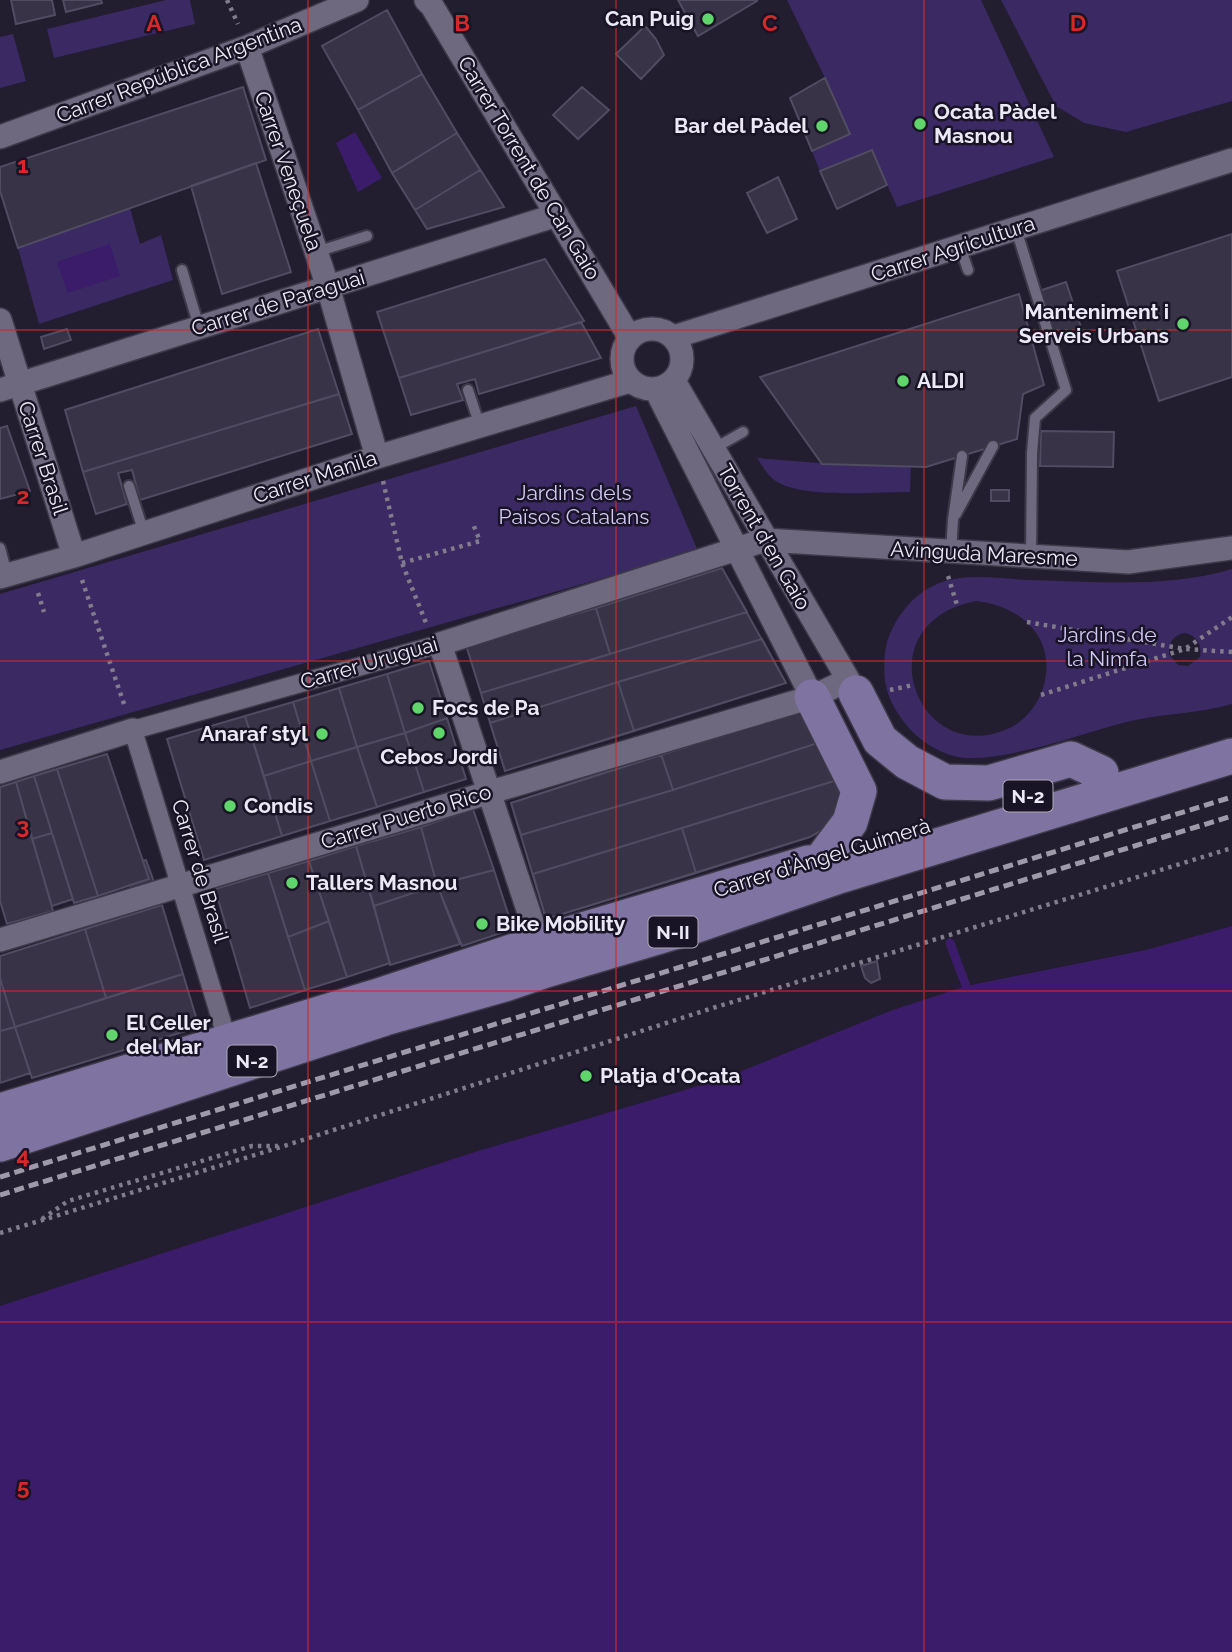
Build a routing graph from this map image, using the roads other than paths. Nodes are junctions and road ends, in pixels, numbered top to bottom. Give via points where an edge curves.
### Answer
1 (356, 0) edge
2 (426, 0) edge
3 (247, 47) junction
4 (0, 138) edge
5 (1232, 160) edge
6 (557, 215) junction
7 (1016, 229) junction
8 (367, 236) dead end
9 (960, 247) junction
10 (316, 252) junction
11 (182, 270) dead end
12 (968, 270) dead end
13 (327, 287) junction
14 (0, 320) edge
15 (199, 327) junction
16 (674, 337) junction
17 (630, 338) junction
18 (630, 381) junction
19 (665, 385) junction
20 (10, 387) edge
21 (468, 390) dead end
22 (480, 426) junction
23 (743, 432) dead end
24 (993, 446) dead end
25 (713, 449) junction
26 (962, 456) dead end
27 (377, 457) junction
28 (129, 486) dead end
29 (953, 520) junction
30 (144, 533) junction
31 (765, 540) junction
32 (0, 548) edge
33 (1232, 548) edge
34 (736, 550) junction
35 (951, 552) junction
36 (74, 556) junction
37 (1031, 558) junction
38 (4, 575) edge
39 (440, 644) junction
40 (852, 686) junction
41 (813, 697) junction
42 (133, 730) junction
43 (1232, 731) edge
44 (1232, 756) edge
45 (0, 772) edge
46 (1101, 773) junction
47 (488, 793) junction
48 (823, 858) junction
49 (180, 884) junction
50 (0, 940) edge
51 (539, 943) junction
52 (505, 984) joint
53 (223, 1026) dead end
54 (242, 1065) junction
55 (2, 1116) edge
56 (0, 1144) edge

1 - 3 street, Carrer República Argentina
2 - 6 street, Carrer Torrent de Can Gaio
3 - 4 street, Carrer República Argentina
3 - 10 street, Carrer Veneçuela
5 - 7 street, Carrer Agricultura
6 - 13 street, Carrer de Paraguai
6 - 17 street, Carrer Torrent de Can Gaio
7 - 9 street, Carrer Agricultura
7 - 37 lane via 1066,390 1035,418
8 - 10 lane
9 - 12 lane
9 - 16 street, Carrer Agricultura
10 - 13 street, Carrer Veneçuela
11 - 15 lane
13 - 15 street, Carrer de Paraguai
13 - 27 street, Carrer Veneçuela
14 - 20 street, Carrer Brasil
15 - 20 street, Carrer de Paraguai
16 - 17 street via 660,329 644,329
16 - 19 street via 682,351 682,367
17 - 18 street via 622,351 622,367
18 - 19 street
18 - 22 street, Carrer Manila
19 - 25 street, Torrent d'en Gaio
19 - 34 street, Torrent d'en Gaio
20 - 36 street, Carrer Brasil
21 - 22 lane
22 - 27 street, Carrer Manila
23 - 25 lane
24 - 29 lane
25 - 31 street, Torrent d'en Gaio
26 - 29 lane
27 - 30 street, Carrer Manila
28 - 30 lane
29 - 35 lane
30 - 36 street, Carrer Manila
31 - 34 street, Avinguda Maresme
31 - 35 street, Avinguda Maresme
31 - 40 street, Torrent d'en Gaio
32 - 38 lane
33 - 37 street, Avinguda Maresme via 1128,562
34 - 39 street, Carrer Uruguai
34 - 41 street, Torrent d'en Gaio
35 - 37 street, Avinguda Maresme
36 - 38 street, Carrer Manila
39 - 42 street, Carrer Uruguai
39 - 47 street
40 - 41 street, Carrer Puerto Rico
40 - 46 main road via 880,740 907,762 945,782 989,783 1071,759
41 - 47 street, Carrer Puerto Rico
41 - 48 main road via 859,791 850,822
42 - 45 street, Carrer Uruguai
42 - 49 street, Carrer de Brasil
43 - 46 main road, Carrer d'Àngel Guimerà / N-2
44 - 52 main road, Carrer d'Àngel Guimerà / N-II
46 - 48 main road, Carrer d'Àngel Guimerà / N-2
47 - 49 street, Carrer Puerto Rico
47 - 51 street
48 - 51 main road, Carrer d'Àngel Guimerà / N-2
49 - 50 street, Carrer Puerto Rico
49 - 53 street, Carrer de Brasil
51 - 55 main road, Carrer d'Àngel Guimerà / N-2
52 - 54 main road, N-2
54 - 55 main road
54 - 56 main road, N-2

